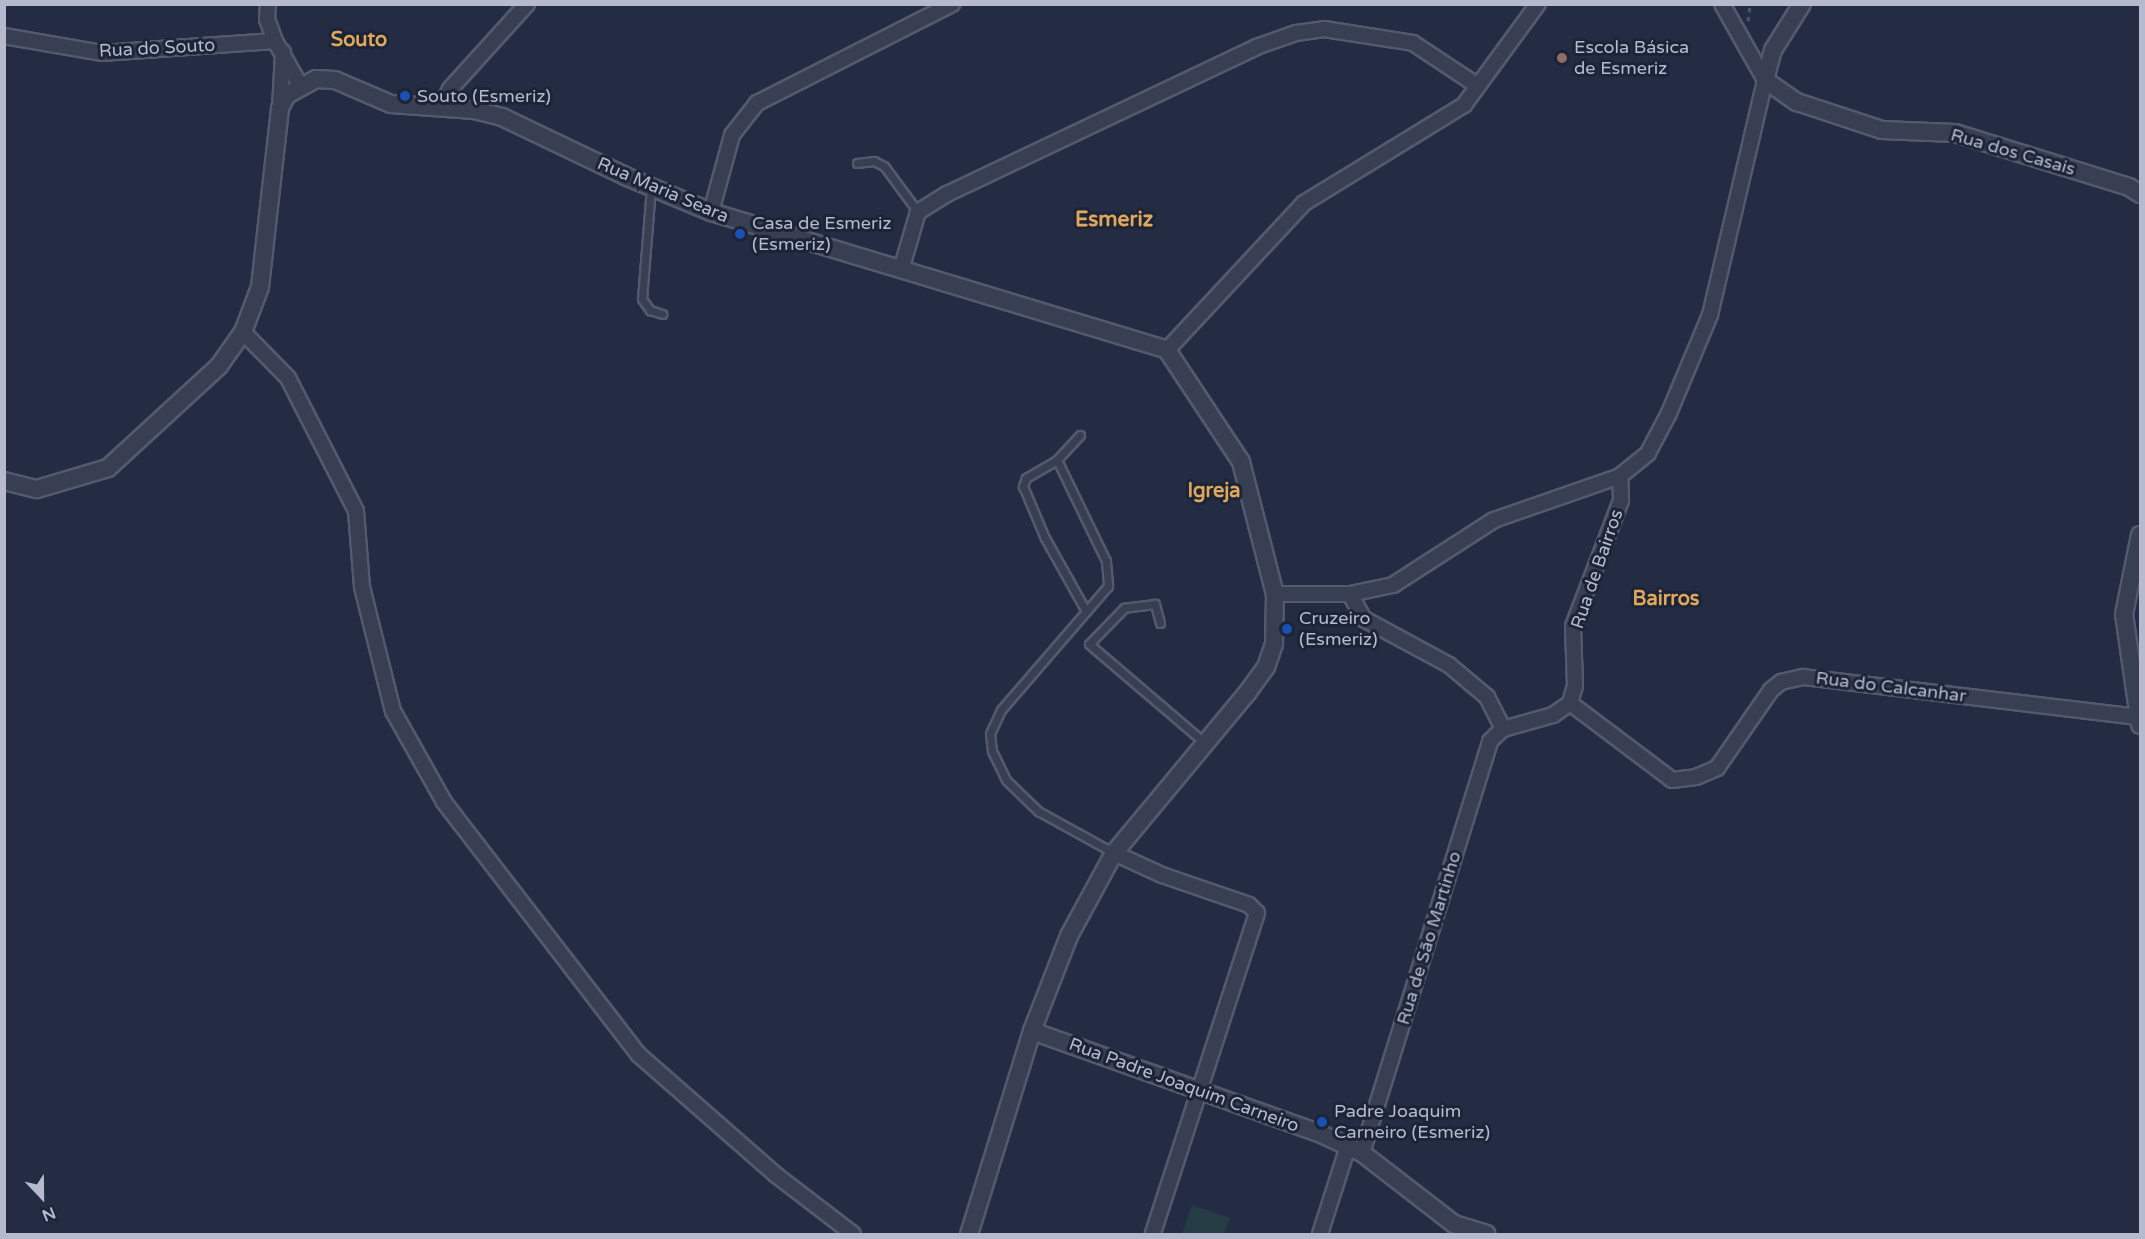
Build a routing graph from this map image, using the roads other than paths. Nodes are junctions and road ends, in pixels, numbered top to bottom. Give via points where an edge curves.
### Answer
1 (268, 4) edge
2 (527, 4) edge
3 (952, 4) edge
4 (1538, 4) edge
5 (1722, 4) edge
6 (1730, 4) edge
7 (1802, 4) edge
8 (1735, 26) junction
9 (4, 36) edge
10 (279, 46) junction
11 (1765, 80) junction
12 (300, 85) junction
13 (1478, 86) junction
14 (441, 107) junction
15 (280, 108) junction
16 (856, 163) dead end
17 (651, 187) junction
18 (2140, 194) edge
19 (711, 212) junction
20 (918, 212) junction
21 (901, 270) junction
22 (662, 314) dead end
23 (243, 332) junction
24 (1167, 350) junction
25 (1080, 435) dead end
26 (1057, 460) junction
27 (1620, 476) junction
28 (4, 481) edge
29 (2140, 535) edge
30 (1275, 594) junction
31 (1350, 594) junction
32 (1086, 611) junction
33 (1160, 623) dead end
34 (1570, 703) junction
35 (2139, 721) edge
36 (1503, 729) junction
37 (1205, 743) junction
38 (1114, 853) junction
39 (1032, 1031) junction
40 (1200, 1091) junction
41 (1355, 1149) junction
42 (853, 1234) edge
43 (969, 1234) edge
44 (1153, 1234) edge
45 (1320, 1234) edge
46 (1487, 1234) edge

1 - 10 street via 267,19
2 - 14 street via 450,89
3 - 19 street via 757,103 732,135
4 - 13 street
5 - 8 street, Rua dos Casais
6 - 8 street
7 - 11 street via 1773,50
8 - 11 street, Rua dos Casais
9 - 10 street, Rua do Souto via 102,53
10 - 12 street
10 - 15 street
11 - 18 street, Rua dos Casais via 1821,113 1882,130 1955,133 2106,179
11 - 27 street via 1710,315 1648,453
12 - 14 street, Rua Maria Seara via 316,79 335,80 391,104
12 - 15 street via 287,95
13 - 20 street via 1413,44 1334,30 1296,33 1256,47 947,194
13 - 24 street via 1464,105 1304,203
14 - 17 street, Rua Maria Seara via 502,117
15 - 23 street via 260,287
16 - 20 lane via 874,161 884,166
17 - 19 street, Rua Maria Seara
17 - 22 lane via 642,299 650,310
19 - 21 street, Rua Maria Seara
20 - 21 street
21 - 24 street, Rua Maria Seara
23 - 28 street via 219,366 108,468 37,489
23 - 42 street via 288,378 356,511 362,587 393,711 444,802 639,1055 776,1175
24 - 30 street via 1241,462
25 - 26 lane
26 - 32 lane via 1109,574 1108,586
26 - 32 lane via 1026,478 1024,494
27 - 31 street via 1494,520 1393,585
27 - 34 street, Rua de Bairros via 1622,500 1573,626 1575,687
29 - 35 street via 2124,614
30 - 31 street
30 - 37 street via 1277,627 1266,667
31 - 36 street via 1364,619 1449,665 1487,697
32 - 38 lane via 1001,710 990,734 992,751 1006,780 1038,811
33 - 37 lane via 1155,604 1125,608 1089,644
34 - 35 street, Rua do Calcanhar via 1672,780 1696,777 1717,768 1771,690 1781,682 1803,677
34 - 36 street via 1553,716
36 - 41 street, Rua de São Martinho via 1490,741
37 - 38 street
38 - 39 street via 1069,936
38 - 40 street via 1162,875 1249,905 1257,913
39 - 40 street, Rua Padre Joaquim Carneiro
39 - 43 street
40 - 41 street, Rua Padre Joaquim Carneiro
40 - 44 street
41 - 45 street, Rua de São Martinho
41 - 46 street, Rua Padre Joaquim Carneiro via 1454,1224

